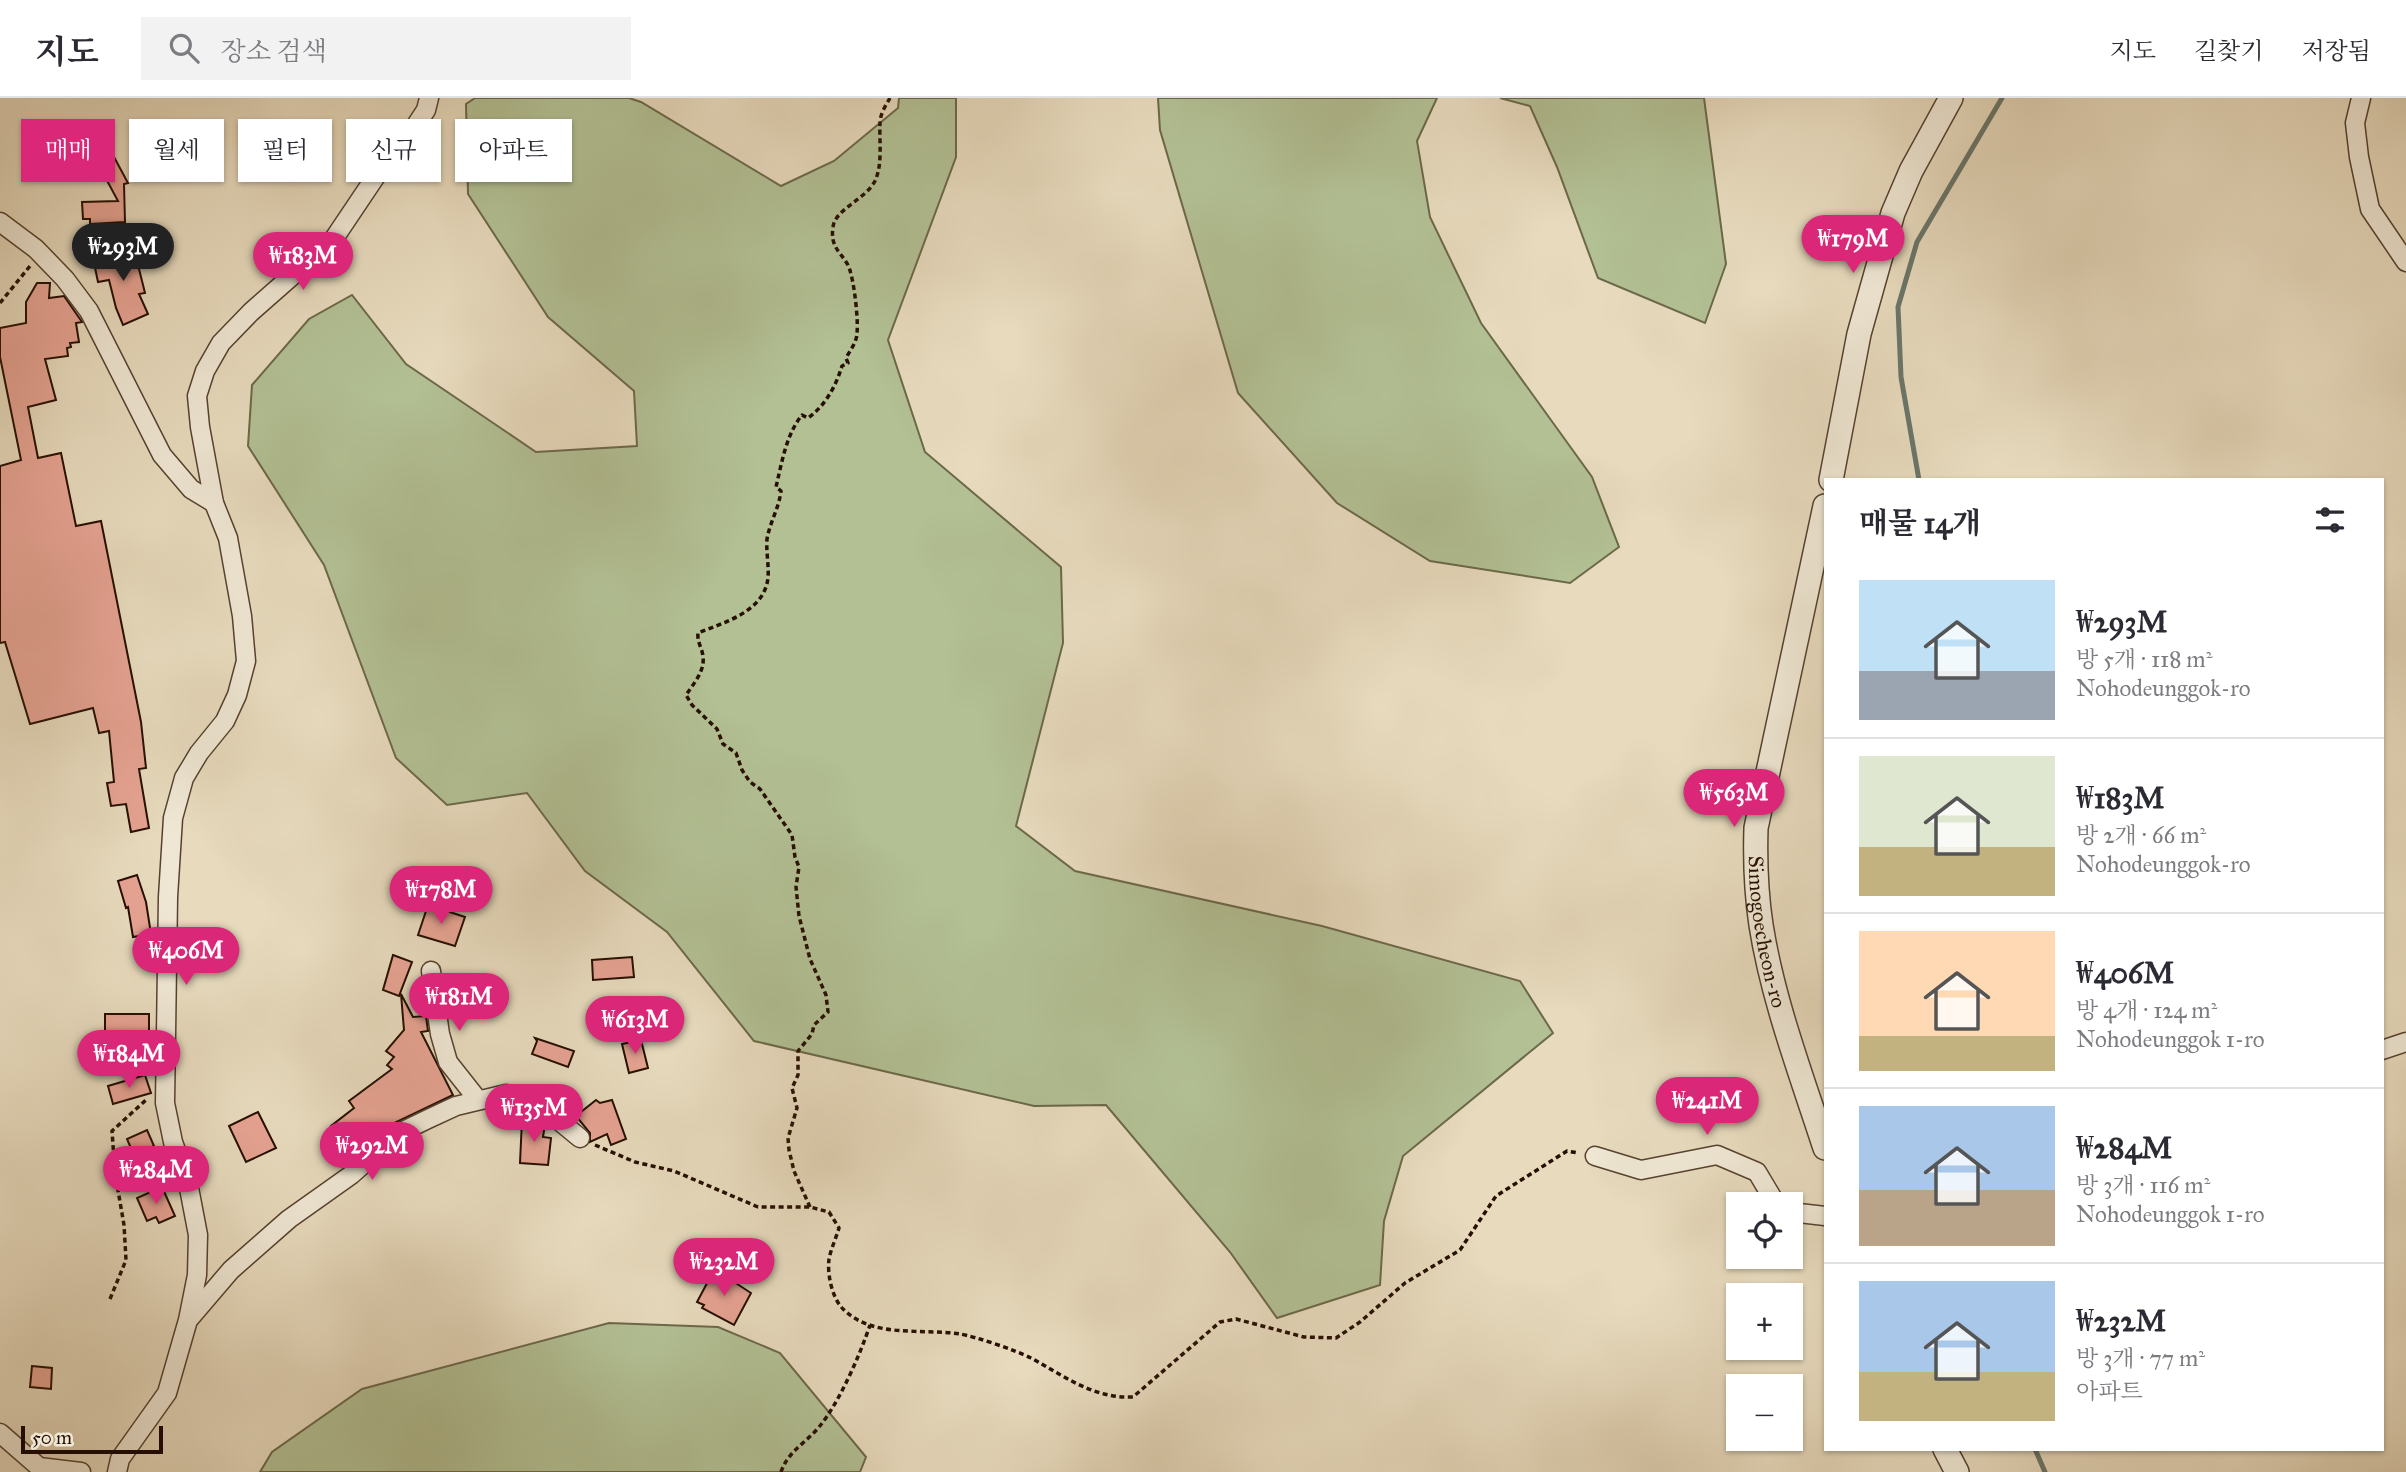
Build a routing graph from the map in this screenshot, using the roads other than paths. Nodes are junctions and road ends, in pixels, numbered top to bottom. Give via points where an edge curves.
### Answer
1 (429, 98) edge
2 (1951, 98) edge
3 (2361, 98) edge
4 (0, 222) edge
5 (2406, 262) edge
6 (1831, 478) edge
7 (214, 503) junction
8 (1824, 511) edge
9 (431, 971) dead end
10 (2406, 1042) edge
11 (2384, 1049) edge
12 (478, 1100) junction
13 (580, 1138) road end
14 (1824, 1145) edge
15 (1594, 1156) road end
16 (1769, 1192) edge
17 (1803, 1213) edge
18 (1824, 1216) edge
19 (188, 1320) junction
20 (0, 1433) edge
21 (1946, 1451) edge
22 (81, 1472) edge
23 (117, 1472) edge
24 (1957, 1472) edge

1 - 7 street via 407,139 327,249 251,312 221,343 205,371 197,396
2 - 6 street via 1893,213 1859,334
3 - 5 street via 2355,122 2370,209
4 - 7 street via 65,279 89,311 162,455 191,489
7 - 19 street via 228,538 246,661 225,722 184,778 173,817 165,1103 198,1235 197,1275
8 - 14 street, Simogoecheon-ro via 1760,803 1755,870 1772,979
9 - 12 street via 448,1062
10 - 11 street
12 - 13 street via 506,1094 535,1101
12 - 19 street via 457,1105 397,1134 231,1270
15 - 16 street via 1641,1170 1717,1155 1757,1172
17 - 18 street
19 - 23 street via 167,1393 120,1459
20 - 22 street via 39,1467
21 - 24 street

